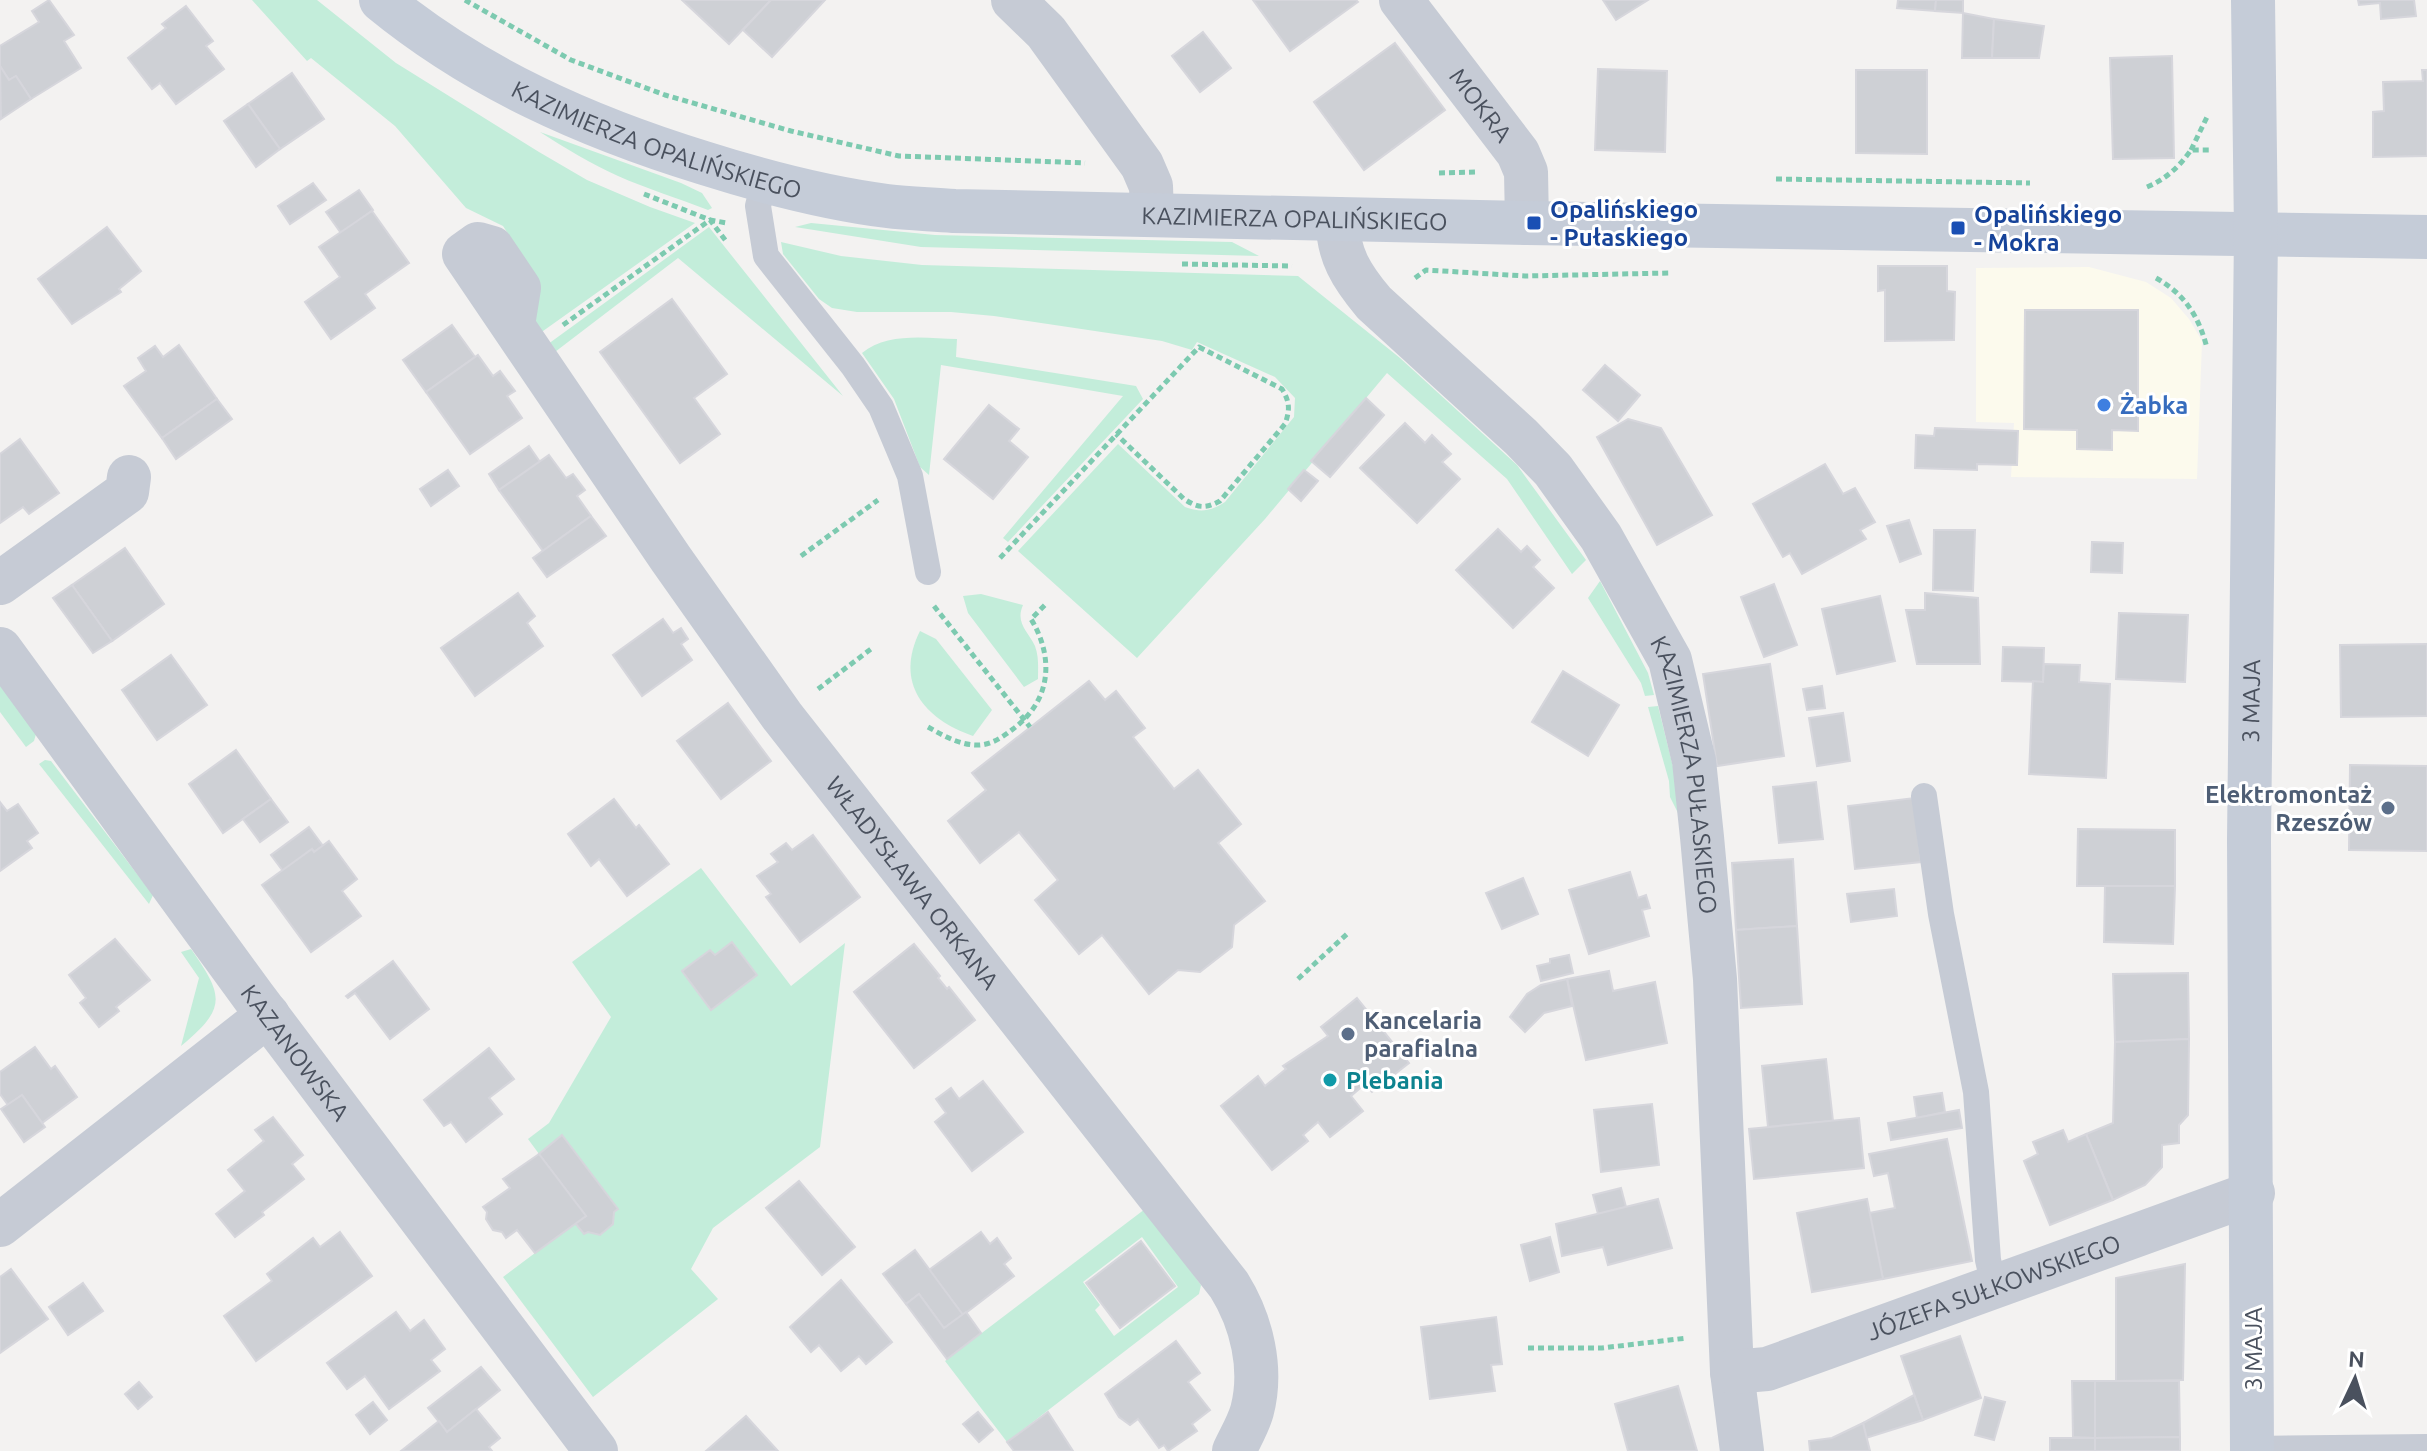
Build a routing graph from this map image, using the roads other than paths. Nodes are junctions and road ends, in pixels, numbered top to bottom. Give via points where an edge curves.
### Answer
1 (381, 0) edge
2 (1013, 0) edge
3 (1401, 0) edge
4 (2253, 0) edge
5 (764, 182) junction
6 (1152, 215) junction
7 (1338, 219) junction
8 (1527, 223) junction
9 (2256, 233) junction
10 (2427, 237) edge
11 (521, 337) road end
12 (129, 477) dead end
13 (928, 572) dead end
14 (0, 583) edge
15 (0, 649) edge
16 (1924, 796) dead end
17 (268, 1015) junction
18 (2253, 1193) junction
19 (0, 1225) edge
20 (1994, 1286) junction
21 (1731, 1353) junction
22 (2427, 1447) edge
23 (2252, 1450) edge
24 (596, 1451) edge
25 (1234, 1451) edge
26 (1742, 1451) edge

1 - 5 street, KAZIMIERZA OPALIŃSKIEGO via 450,52 517,90 622,135
2 - 6 street via 1046,32 1142,165 1151,186
3 - 8 street, MOKRA via 1518,153 1526,172
4 - 9 street, 3 MAJA
5 - 6 street, KAZIMIERZA OPALIŃSKIEGO via 888,206
5 - 13 lane via 758,206 766,256 881,407 910,476
6 - 7 street, KAZIMIERZA OPALIŃSKIEGO
7 - 8 street, KAZIMIERZA OPALIŃSKIEGO
7 - 21 street, KAZIMIERZA PUŁASKIEGO via 1337,240 1358,285 1553,470 1601,537 1670,660 1694,761 1715,979
8 - 9 street, KAZIMIERZA OPALIŃSKIEGO
9 - 10 street, KAZIMIERZA OPALIŃSKIEGO
9 - 18 street, 3 MAJA via 2249,840
11 - 25 street, WŁADYSŁAWA ORKANA via 782,716 1229,1285 1244,1309 1255,1369 1251,1413
12 - 14 street via 127,492
15 - 17 street, KAZANOWSKA
16 - 20 lane via 1976,1092
17 - 19 street
17 - 24 street, KAZANOWSKA
18 - 20 street, JÓZEFA SUŁKOWSKIEGO
18 - 23 street, 3 MAJA
20 - 21 street, JÓZEFA SUŁKOWSKIEGO via 1767,1369
21 - 26 street, KAZIMIERZA PUŁASKIEGO
22 - 23 lane

